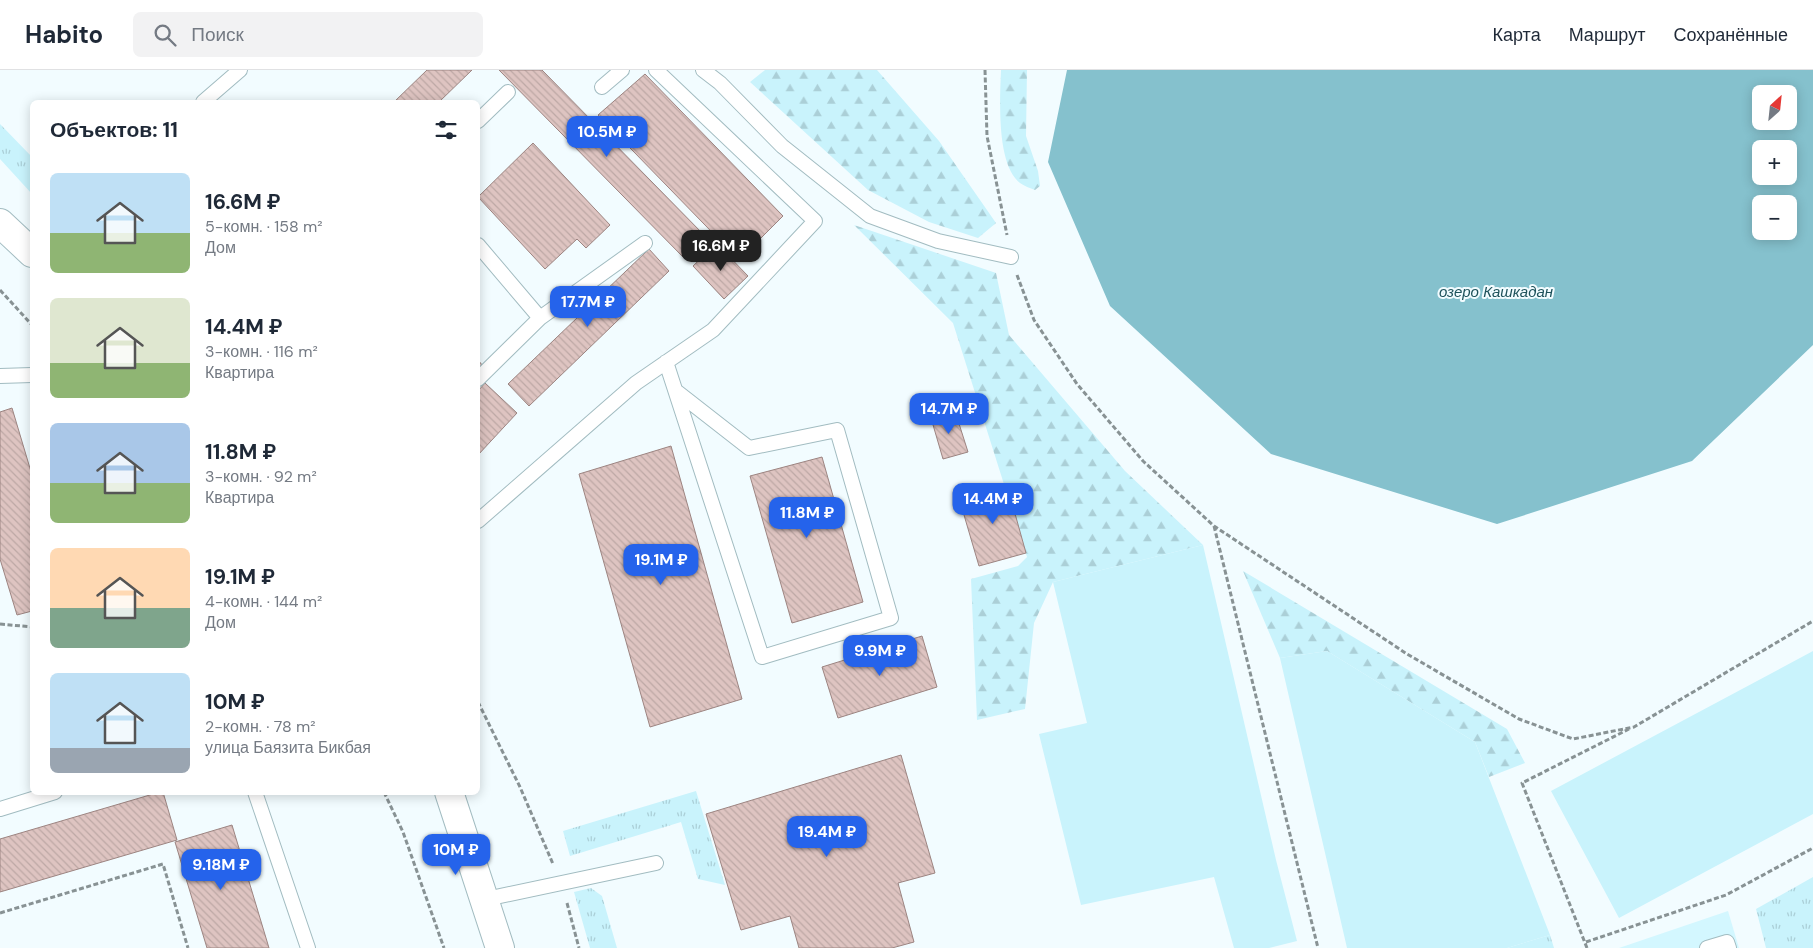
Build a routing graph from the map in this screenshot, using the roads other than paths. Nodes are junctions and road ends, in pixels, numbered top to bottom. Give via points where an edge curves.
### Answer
1 (240, 70) edge
2 (622, 70) edge
3 (656, 70) edge
4 (703, 70) edge
5 (602, 87) dead end
6 (508, 92) dead end
7 (205, 100) edge
8 (480, 119) edge
9 (0, 223) edge
10 (645, 243) dead end
11 (480, 247) edge
12 (30, 250) edge
13 (1011, 257) road end
14 (540, 318) junction
15 (666, 362) junction
16 (30, 375) edge
17 (0, 376) edge
18 (480, 378) edge
19 (676, 391) junction
20 (480, 519) edge
21 (45, 795) edge
22 (256, 795) edge
23 (451, 795) edge
24 (0, 809) edge
25 (656, 863) dead end
26 (486, 899) junction
27 (308, 948) edge
28 (500, 948) edge
29 (1707, 948) edge
30 (1729, 948) edge

1 - 7 lane
2 - 5 lane
3 - 15 lane via 815,221 713,330
4 - 13 lane via 782,146 870,216 938,241
6 - 8 lane
9 - 12 main road
10 - 14 lane
11 - 14 lane
14 - 18 lane
15 - 19 lane
15 - 20 lane via 636,383
16 - 17 lane
19 - 19 lane via 762,657 890,618 837,430 749,448
21 - 24 lane
22 - 27 lane
23 - 26 main road
25 - 26 lane
26 - 28 main road
29 - 30 lane via 1727,942

